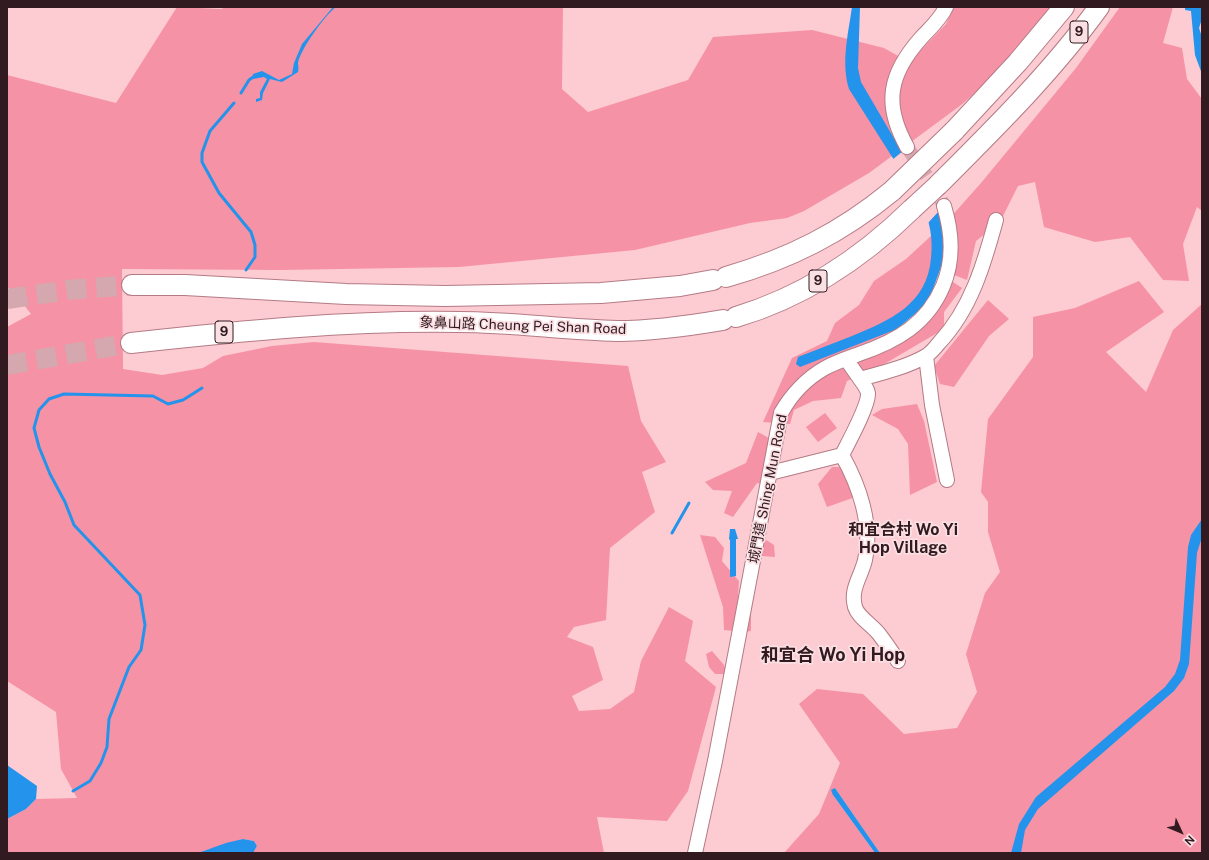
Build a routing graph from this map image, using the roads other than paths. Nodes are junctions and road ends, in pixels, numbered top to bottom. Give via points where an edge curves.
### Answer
1 (946, 7) edge
2 (1064, 7) edge
3 (1099, 7) edge
4 (907, 147) tunnel mouth
5 (944, 206) tunnel mouth
6 (996, 220) dead end
7 (132, 285) tunnel mouth
8 (131, 343) tunnel mouth
9 (926, 356) junction
10 (846, 359) junction
11 (860, 379) junction
12 (842, 455) junction
13 (770, 474) junction
14 (947, 480) dead end
15 (898, 661) dead end
16 (695, 853) edge

1 - 4 street via 938,20 907,54 896,76 892,94 893,113
2 - 7 highway, 象鼻山路 Cheung Pei Shan Road / 9, bridge via 1013,68 954,130 875,205 842,228 790,255 719,279 674,287 601,293 445,296
3 - 8 highway, 象鼻山路 Cheung Pei Shan Road / 9, bridge via 1059,57 972,151 891,229 864,251 809,286 770,305 729,318 690,326 619,331 496,322 363,322 229,332
5 - 10 street, 城門道 Shing Mun Road via 951,253 936,301 924,317 901,336 880,347
6 - 9 street via 980,272 967,303 945,337
9 - 11 street
9 - 14 street via 932,405
10 - 11 street
10 - 13 street, 城門道 Shing Mun Road via 816,374 785,406 781,413
11 - 12 street via 868,397
12 - 13 street
12 - 15 street via 858,489 866,524 866,558 853,591 855,607 879,633
13 - 16 street, 城門道 Shing Mun Road

